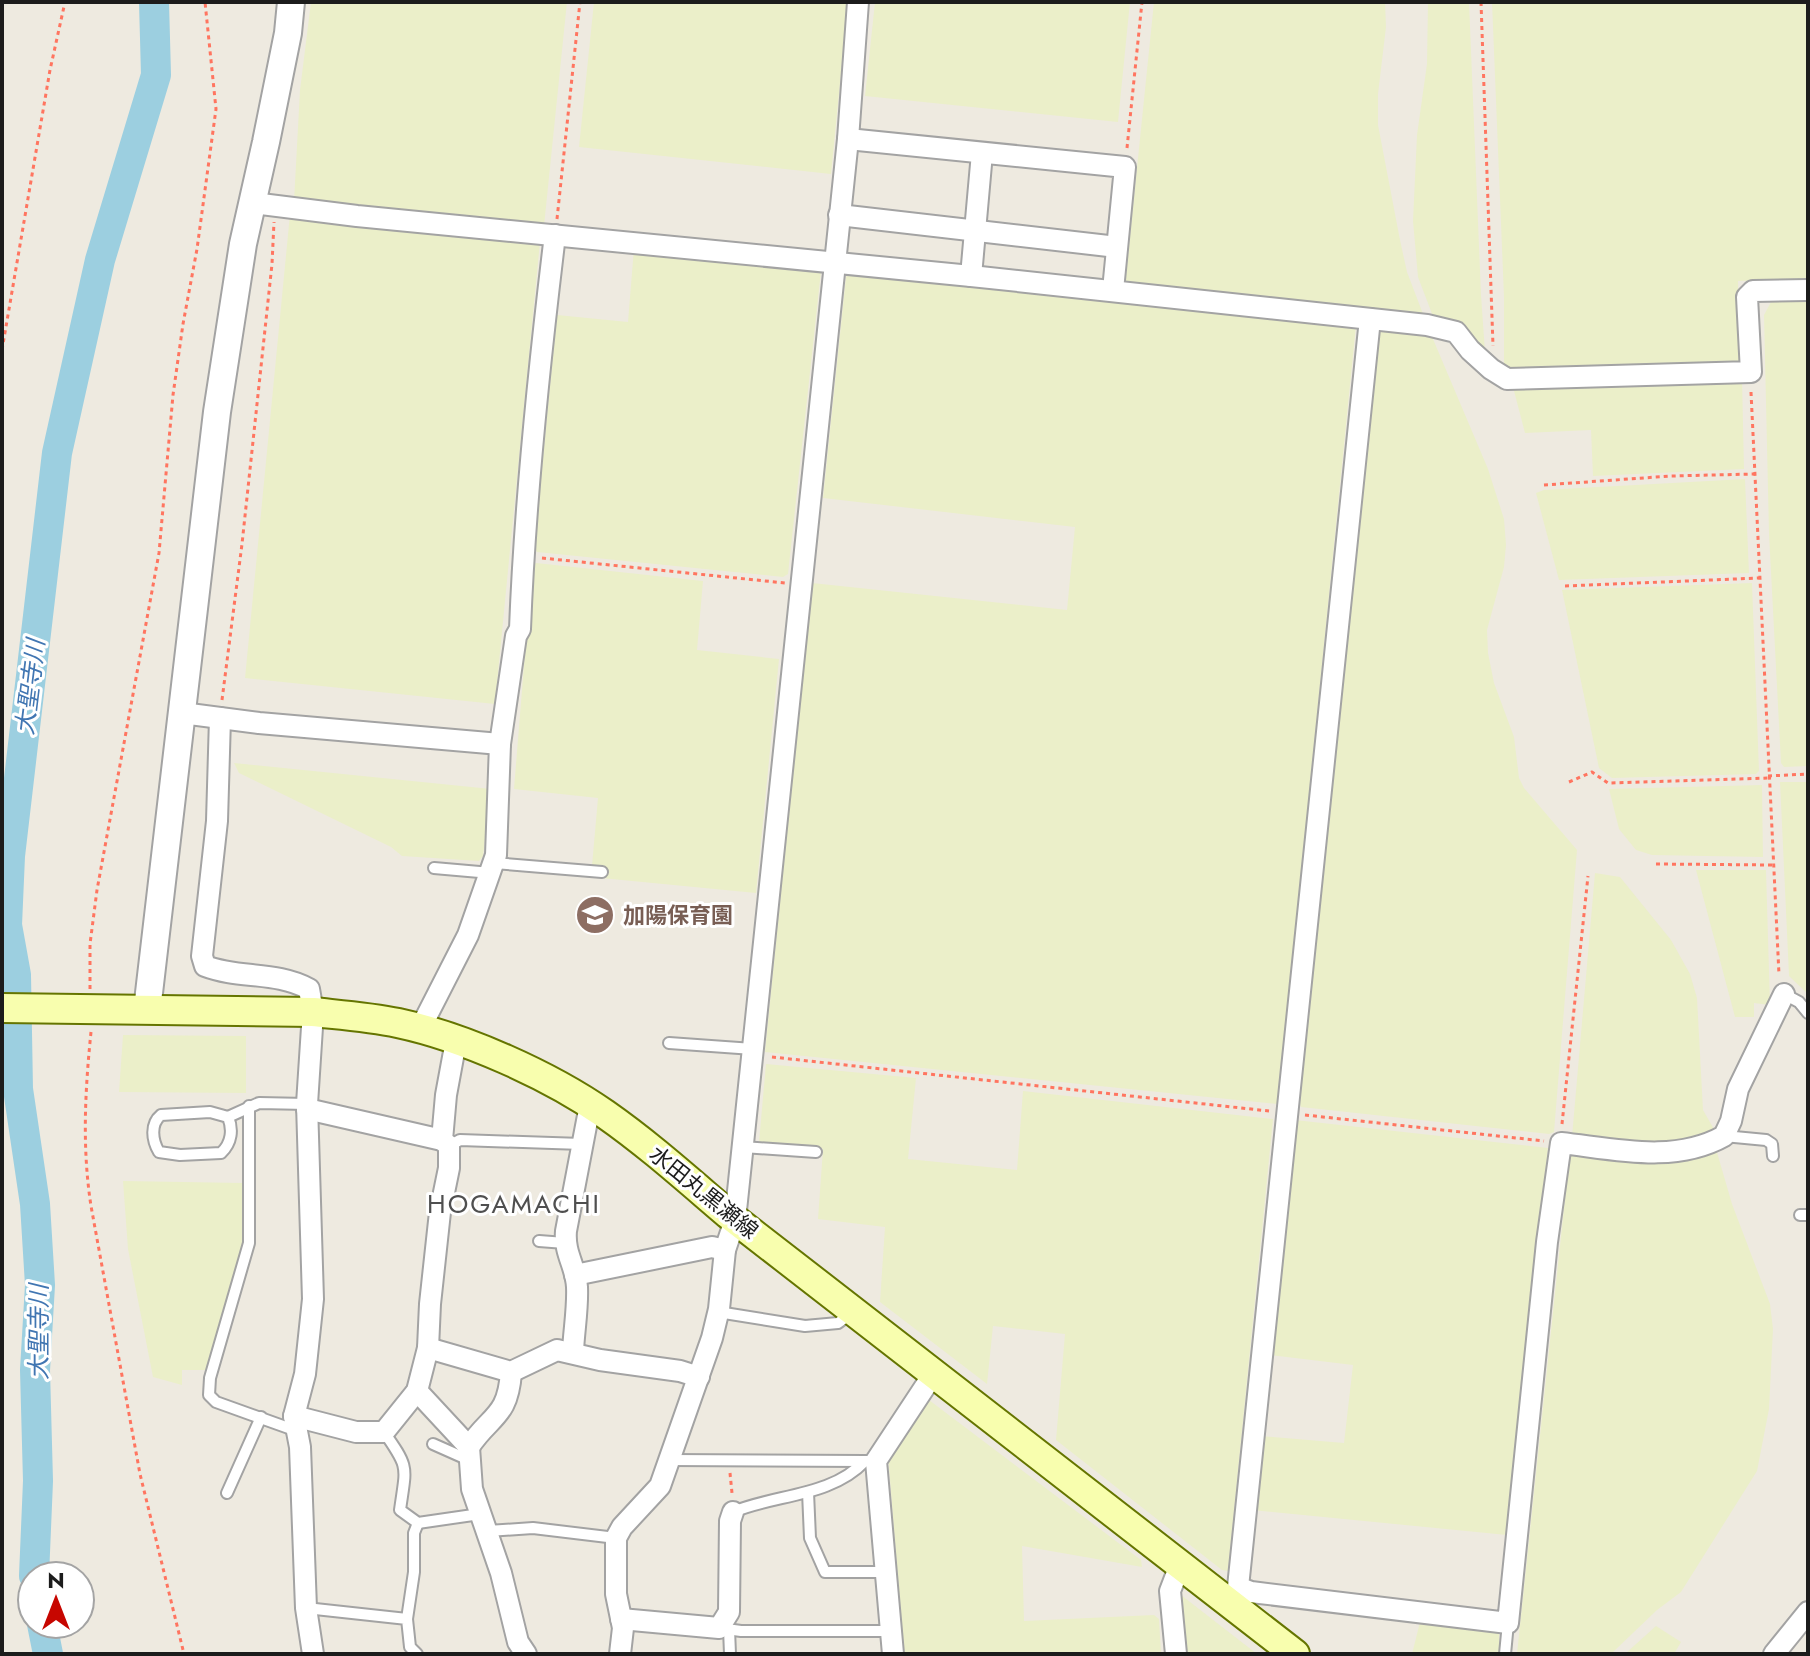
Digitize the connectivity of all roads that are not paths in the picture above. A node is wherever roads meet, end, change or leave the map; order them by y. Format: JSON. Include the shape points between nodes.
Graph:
{"nodes":[{"id":1,"x":291,"y":2,"type":"edge"},
{"id":2,"x":858,"y":2,"type":"edge"},
{"id":3,"x":848,"y":139,"type":"junction"},
{"id":4,"x":982,"y":153,"type":"junction"},
{"id":5,"x":263,"y":205,"type":"junction"},
{"id":6,"x":839,"y":215,"type":"junction"},
{"id":7,"x":974,"y":231,"type":"junction"},
{"id":8,"x":555,"y":235,"type":"junction"},
{"id":9,"x":1117,"y":247,"type":"junction"},
{"id":10,"x":835,"y":264,"type":"junction"},
{"id":11,"x":971,"y":276,"type":"junction"},
{"id":12,"x":1113,"y":290,"type":"junction"},
{"id":13,"x":1808,"y":290,"type":"edge"},
{"id":14,"x":1370,"y":319,"type":"junction"},
{"id":15,"x":182,"y":713,"type":"junction"},
{"id":16,"x":220,"y":718,"type":"junction"},
{"id":17,"x":500,"y":744,"type":"junction"},
{"id":18,"x":434,"y":868,"type":"dead end"},
{"id":19,"x":492,"y":868,"type":"junction"},
{"id":20,"x":602,"y":872,"type":"dead end"},
{"id":21,"x":1784,"y":994,"type":"joint"},
{"id":22,"x":2,"y":1008,"type":"edge"},
{"id":23,"x":147,"y":1010,"type":"junction"},
{"id":24,"x":313,"y":1012,"type":"junction"},
{"id":25,"x":1808,"y":1013,"type":"edge"},
{"id":26,"x":420,"y":1029,"type":"junction"},
{"id":27,"x":456,"y":1041,"type":"junction"},
{"id":28,"x":669,"y":1043,"type":"dead end"},
{"id":29,"x":752,"y":1052,"type":"junction"},
{"id":30,"x":590,"y":1105,"type":"junction"},
{"id":31,"x":249,"y":1106,"type":"junction"},
{"id":32,"x":307,"y":1106,"type":"junction"},
{"id":33,"x":228,"y":1117,"type":"junction"},
{"id":34,"x":1724,"y":1136,"type":"junction"},
{"id":35,"x":446,"y":1143,"type":"junction"},
{"id":36,"x":582,"y":1144,"type":"junction"},
{"id":37,"x":743,"y":1147,"type":"junction"},
{"id":38,"x":816,"y":1152,"type":"dead end"},
{"id":39,"x":1773,"y":1156,"type":"dead end"},
{"id":40,"x":735,"y":1220,"type":"junction"},
{"id":41,"x":539,"y":1241,"type":"dead end"},
{"id":42,"x":565,"y":1243,"type":"junction"},
{"id":43,"x":725,"y":1250,"type":"junction"},
{"id":44,"x":575,"y":1275,"type":"junction"},
{"id":45,"x":854,"y":1311,"type":"junction"},
{"id":46,"x":718,"y":1312,"type":"junction"},
{"id":47,"x":428,"y":1348,"type":"junction"},
{"id":48,"x":573,"y":1351,"type":"junction"},
{"id":49,"x":511,"y":1372,"type":"junction"},
{"id":50,"x":934,"y":1373,"type":"junction"},
{"id":51,"x":699,"y":1377,"type":"junction"},
{"id":52,"x":417,"y":1391,"type":"junction"},
{"id":53,"x":261,"y":1417,"type":"junction"},
{"id":54,"x":296,"y":1423,"type":"junction"},
{"id":55,"x":384,"y":1432,"type":"junction"},
{"id":56,"x":433,"y":1444,"type":"dead end"},
{"id":57,"x":469,"y":1454,"type":"junction"},
{"id":58,"x":669,"y":1460,"type":"junction"},
{"id":59,"x":870,"y":1461,"type":"junction"},
{"id":60,"x":808,"y":1492,"type":"junction"},
{"id":61,"x":227,"y":1493,"type":"dead end"},
{"id":62,"x":733,"y":1512,"type":"joint"},
{"id":63,"x":484,"y":1522,"type":"junction"},
{"id":64,"x":418,"y":1523,"type":"junction"},
{"id":65,"x":616,"y":1538,"type":"junction"},
{"id":66,"x":1180,"y":1565,"type":"junction"},
{"id":67,"x":887,"y":1572,"type":"junction"},
{"id":68,"x":1232,"y":1594,"type":"junction"},
{"id":69,"x":306,"y":1608,"type":"junction"},
{"id":70,"x":1808,"y":1612,"type":"edge"},
{"id":71,"x":407,"y":1619,"type":"junction"},
{"id":72,"x":621,"y":1619,"type":"junction"},
{"id":73,"x":1508,"y":1623,"type":"junction"},
{"id":74,"x":724,"y":1628,"type":"junction"},
{"id":75,"x":892,"y":1631,"type":"junction"},
{"id":76,"x":520,"y":1652,"type":"edge"},
{"id":77,"x":313,"y":1654,"type":"edge"},
{"id":78,"x":417,"y":1654,"type":"edge"},
{"id":79,"x":620,"y":1654,"type":"edge"},
{"id":80,"x":730,"y":1654,"type":"edge"},
{"id":81,"x":893,"y":1654,"type":"edge"},
{"id":82,"x":1176,"y":1654,"type":"edge"},
{"id":83,"x":1295,"y":1654,"type":"edge"},
{"id":84,"x":1505,"y":1654,"type":"edge"},
{"id":85,"x":1774,"y":1654,"type":"edge"}],
"edges":[{"from":1,"to":5,"type":"street"},
{"from":2,"to":3,"type":"street"},
{"from":3,"to":4,"type":"street"},
{"from":3,"to":6,"type":"street"},
{"from":4,"to":7,"type":"street"},
{"from":4,"to":9,"type":"street","via":[[1125,167]]},
{"from":5,"to":8,"type":"street"},
{"from":5,"to":15,"type":"street","via":[[243,244],[217,412]]},
{"from":6,"to":7,"type":"street"},
{"from":6,"to":10,"type":"street"},
{"from":7,"to":9,"type":"street"},
{"from":7,"to":11,"type":"street"},
{"from":8,"to":10,"type":"street"},
{"from":8,"to":17,"type":"street","via":[[520,629]]},
{"from":9,"to":12,"type":"street"},
{"from":10,"to":11,"type":"street"},
{"from":10,"to":29,"type":"street"},
{"from":11,"to":12,"type":"street"},
{"from":12,"to":14,"type":"street"},
{"from":13,"to":14,"type":"street","via":[[1753,291],[1747,297],[1751,372],[1507,379],[1456,332]]},
{"from":14,"to":68,"type":"street"},
{"from":15,"to":16,"type":"street"},
{"from":15,"to":23,"type":"street"},
{"from":16,"to":17,"type":"street"},
{"from":16,"to":24,"type":"street","via":[[205,966],[293,981],[309,989]]},
{"from":17,"to":19,"type":"street","via":[[499,829]]},
{"from":18,"to":19,"type":"lane"},
{"from":19,"to":20,"type":"lane"},
{"from":19,"to":26,"type":"street","via":[[468,935]]},
{"from":21,"to":25,"type":"lane"},
{"from":21,"to":34,"type":"street","via":[[1738,1089]]},
{"from":22,"to":23,"type":"main road","name":"水田丸黒瀬線"},
{"from":23,"to":24,"type":"main road","name":"水田丸黒瀬線"},
{"from":24,"to":26,"type":"main road","name":"水田丸黒瀬線"},
{"from":24,"to":32,"type":"street"},
{"from":26,"to":27,"type":"main road","name":"水田丸黒瀬線"},
{"from":27,"to":30,"type":"main road","name":"水田丸黒瀬線","via":[[552,1082]]},
{"from":27,"to":35,"type":"street","via":[[446,1095]]},
{"from":28,"to":29,"type":"lane"},
{"from":29,"to":37,"type":"street"},
{"from":30,"to":36,"type":"street"},
{"from":30,"to":40,"type":"main road","name":"水田丸黒瀬線"},
{"from":31,"to":32,"type":"lane"},
{"from":31,"to":33,"type":"lane"},
{"from":31,"to":53,"type":"lane","via":[[249,1243],[209,1395]]},
{"from":32,"to":35,"type":"street"},
{"from":32,"to":54,"type":"street","via":[[313,1299]]},
{"from":33,"to":33,"type":"lane","via":[[210,1112],[161,1115],[154,1127],[155,1145],[168,1154],[221,1153],[230,1137]]},
{"from":34,"to":39,"type":"lane","via":[[1766,1140]]},
{"from":34,"to":73,"type":"street","via":[[1671,1153],[1561,1143]]},
{"from":35,"to":36,"type":"lane"},
{"from":35,"to":47,"type":"street","via":[[449,1168]]},
{"from":36,"to":42,"type":"street"},
{"from":37,"to":38,"type":"lane"},
{"from":37,"to":40,"type":"street"},
{"from":40,"to":43,"type":"street"},
{"from":40,"to":45,"type":"main road","name":"水田丸黒瀬線"},
{"from":41,"to":42,"type":"lane"},
{"from":42,"to":44,"type":"street"},
{"from":43,"to":44,"type":"street","via":[[712,1247]]},
{"from":43,"to":46,"type":"street"},
{"from":44,"to":48,"type":"street"},
{"from":45,"to":46,"type":"lane","via":[[838,1323],[805,1326]]},
{"from":45,"to":50,"type":"main road","name":"水田丸黒瀬線"},
{"from":46,"to":51,"type":"street"},
{"from":47,"to":49,"type":"street"},
{"from":47,"to":52,"type":"street"},
{"from":48,"to":49,"type":"street","via":[[557,1350]]},
{"from":48,"to":51,"type":"street"},
{"from":49,"to":57,"type":"street","via":[[503,1407]]},
{"from":50,"to":59,"type":"street"},
{"from":50,"to":66,"type":"main road","name":"水田丸黒瀬線"},
{"from":51,"to":58,"type":"street"},
{"from":52,"to":55,"type":"street"},
{"from":52,"to":57,"type":"street"},
{"from":53,"to":54,"type":"lane"},
{"from":53,"to":61,"type":"lane"},
{"from":54,"to":55,"type":"street"},
{"from":54,"to":69,"type":"street"},
{"from":55,"to":64,"type":"lane","via":[[405,1461],[400,1510]]},
{"from":56,"to":57,"type":"lane"},
{"from":57,"to":63,"type":"street","via":[[472,1489]]},
{"from":58,"to":59,"type":"lane"},
{"from":58,"to":65,"type":"street","via":[[660,1486]]},
{"from":59,"to":60,"type":"lane","via":[[848,1477]]},
{"from":59,"to":67,"type":"street"},
{"from":60,"to":62,"type":"lane"},
{"from":60,"to":67,"type":"lane","via":[[810,1538],[825,1572]]},
{"from":62,"to":74,"type":"street"},
{"from":63,"to":64,"type":"lane"},
{"from":63,"to":65,"type":"lane"},
{"from":63,"to":76,"type":"street"},
{"from":64,"to":71,"type":"lane"},
{"from":65,"to":72,"type":"street"},
{"from":66,"to":68,"type":"main road","name":"水田丸黒瀬線"},
{"from":66,"to":82,"type":"street","via":[[1170,1591]]},
{"from":67,"to":75,"type":"street"},
{"from":68,"to":73,"type":"street"},
{"from":68,"to":83,"type":"main road","name":"水田丸黒瀬線"},
{"from":69,"to":71,"type":"lane"},
{"from":69,"to":77,"type":"street"},
{"from":70,"to":85,"type":"street"},
{"from":71,"to":78,"type":"lane","via":[[410,1647]]},
{"from":72,"to":74,"type":"street"},
{"from":72,"to":79,"type":"street"},
{"from":73,"to":84,"type":"lane"},
{"from":74,"to":75,"type":"lane"},
{"from":74,"to":80,"type":"lane"},
{"from":75,"to":81,"type":"street"}]}
